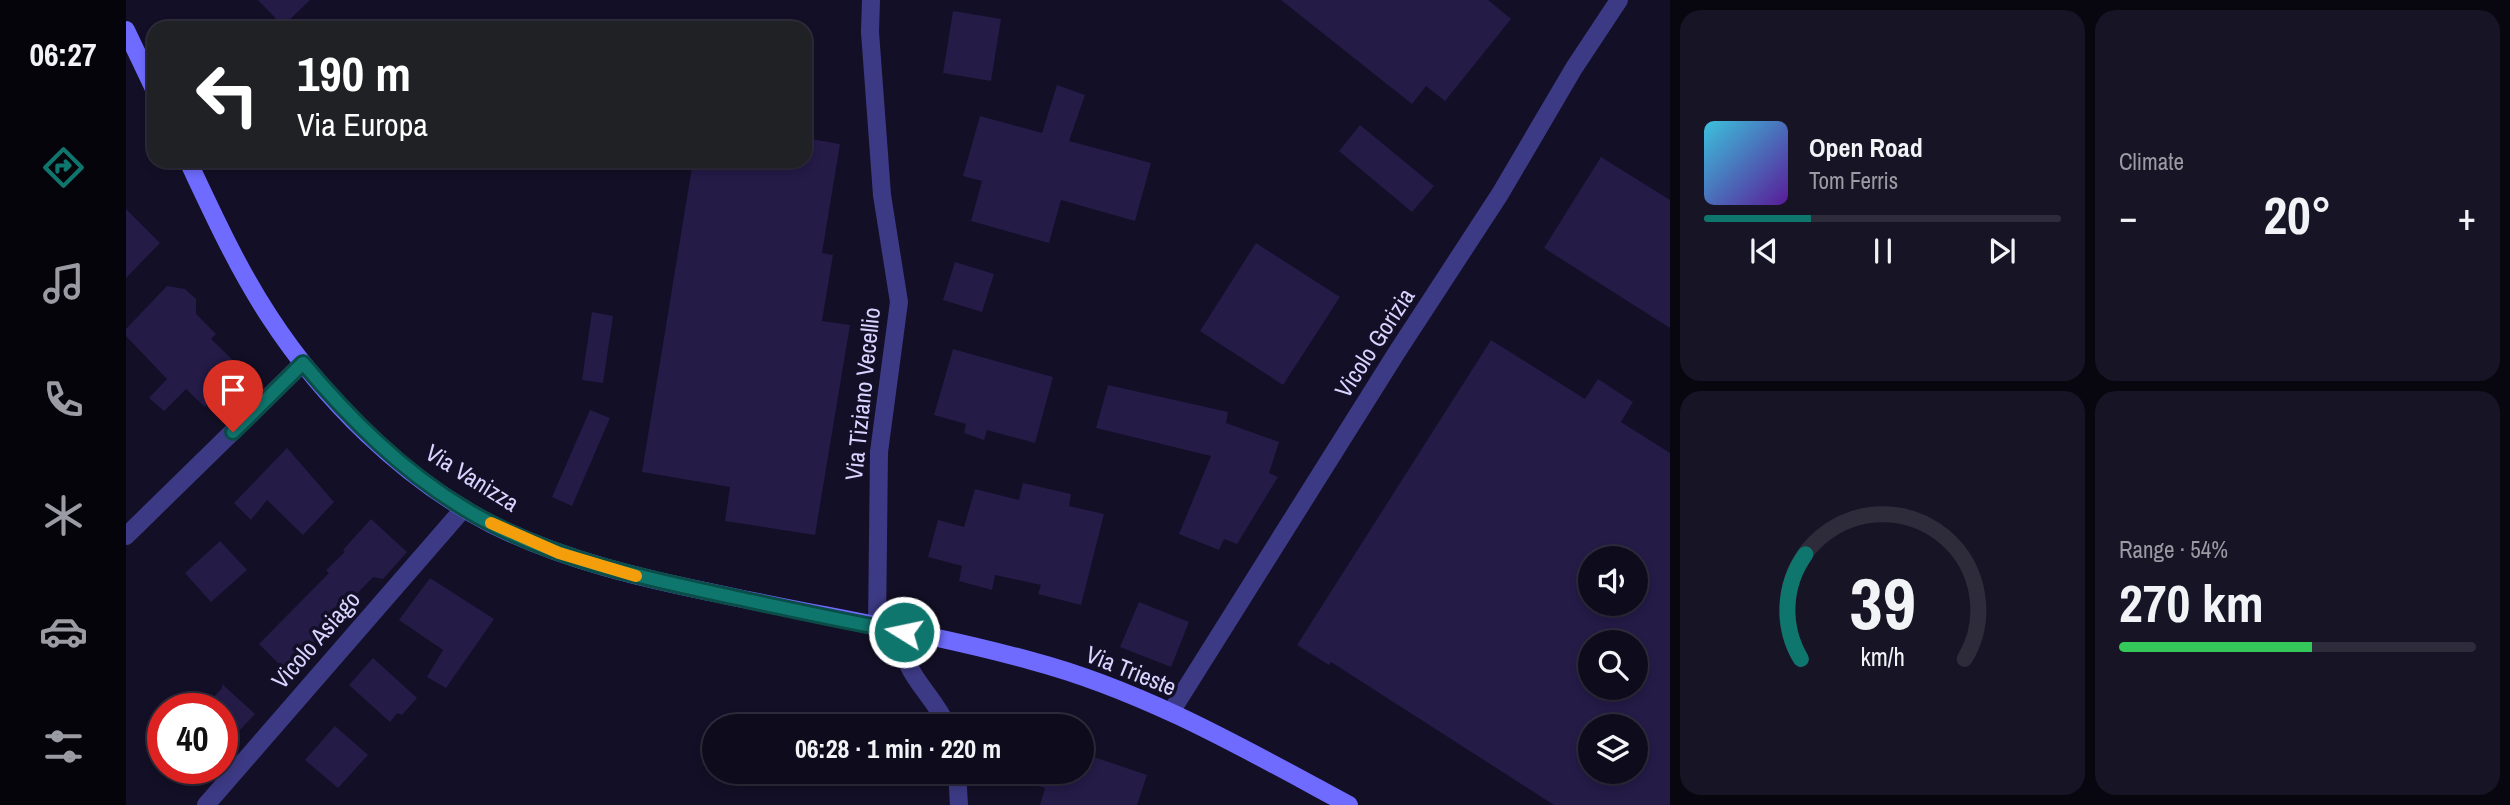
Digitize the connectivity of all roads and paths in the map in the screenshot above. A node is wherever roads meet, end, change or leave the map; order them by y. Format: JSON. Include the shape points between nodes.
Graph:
{"nodes":[{"id":1,"x":870,"y":0,"type":"edge"},
{"id":2,"x":1619,"y":0,"type":"edge"},
{"id":3,"x":126,"y":30,"type":"edge"},
{"id":4,"x":147,"y":74,"type":"edge"},
{"id":5,"x":191,"y":168,"type":"edge"},
{"id":6,"x":303,"y":363,"type":"junction"},
{"id":7,"x":464,"y":508,"type":"junction"},
{"id":8,"x":126,"y":536,"type":"edge"},
{"id":9,"x":877,"y":627,"type":"junction"},
{"id":10,"x":904,"y":632,"type":"junction"},
{"id":11,"x":1171,"y":712,"type":"junction"},
{"id":12,"x":940,"y":714,"type":"edge"},
{"id":13,"x":958,"y":784,"type":"edge"},
{"id":14,"x":206,"y":805,"type":"edge"},
{"id":15,"x":959,"y":805,"type":"edge"},
{"id":16,"x":1349,"y":805,"type":"edge"}],
"edges":[{"from":1,"to":9,"type":"street","name":"Via Tiziano Vecellio","via":[[882,195],[898,302],[879,452]]},
{"from":2,"to":11,"type":"street","name":"Vicolo Gorizia"},
{"from":3,"to":4,"type":"street"},
{"from":5,"to":6,"type":"street","name":"Via Vanizza","via":[[245,276]]},
{"from":6,"to":7,"type":"street","name":"Via Vanizza","via":[[372,438]]},
{"from":6,"to":8,"type":"street"},
{"from":7,"to":9,"type":"street","name":"Via Vanizza","via":[[522,537],[602,567]]},
{"from":7,"to":14,"type":"street","name":"Vicolo Asiago"},
{"from":9,"to":10,"type":"street","name":"Via Trieste"},
{"from":10,"to":11,"type":"street","name":"Via Trieste","via":[[1033,661]]},
{"from":10,"to":12,"type":"street","via":[[904,657]]},
{"from":11,"to":16,"type":"street","name":"Via Trieste"},
{"from":13,"to":15,"type":"street"}]}
